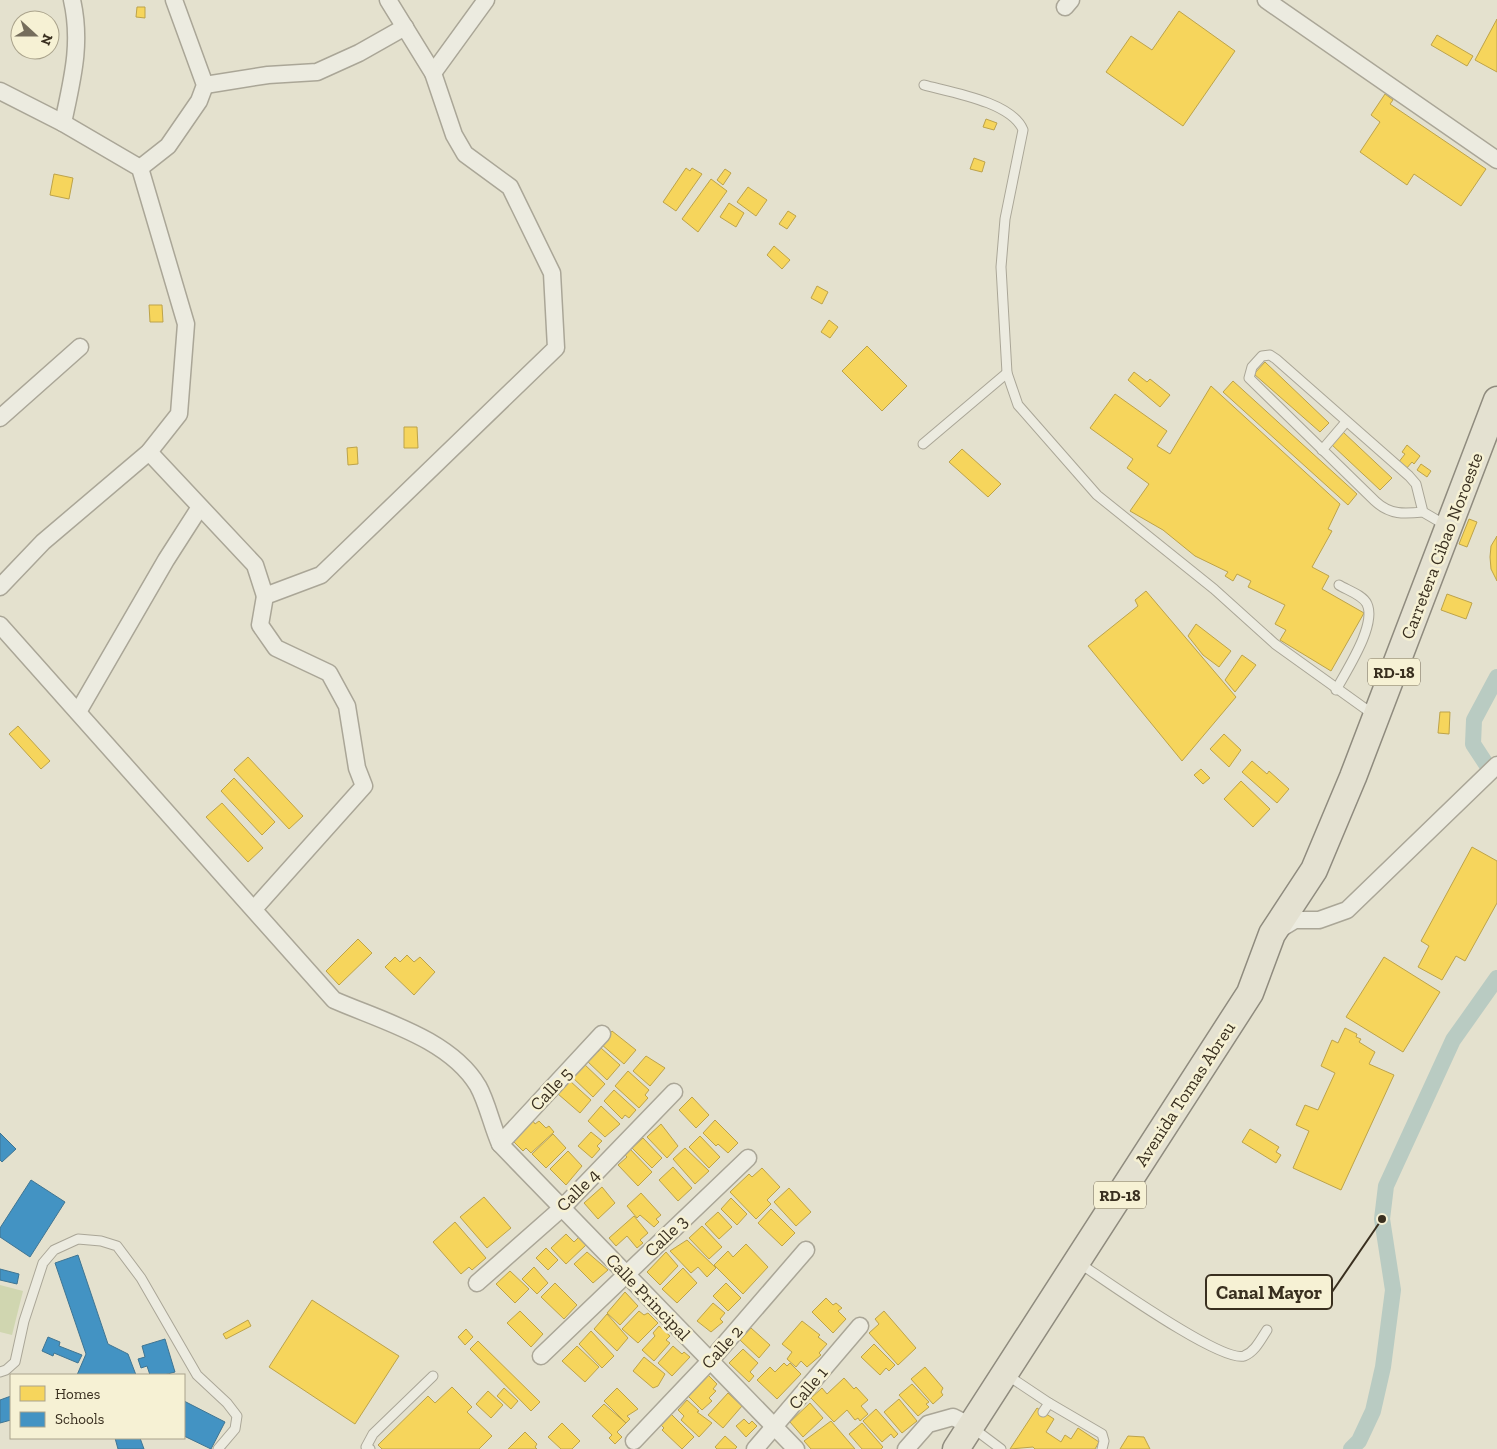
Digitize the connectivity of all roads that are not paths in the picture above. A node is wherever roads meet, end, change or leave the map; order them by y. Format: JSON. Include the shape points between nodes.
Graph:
{"nodes":[{"id":1,"x":72,"y":0,"type":"edge"},
{"id":2,"x":174,"y":0,"type":"edge"},
{"id":3,"x":388,"y":0,"type":"edge"},
{"id":4,"x":486,"y":0,"type":"edge"},
{"id":5,"x":1266,"y":0,"type":"edge"},
{"id":6,"x":405,"y":27,"type":"junction"},
{"id":7,"x":433,"y":73,"type":"junction"},
{"id":8,"x":924,"y":84,"type":"dead end"},
{"id":9,"x":205,"y":85,"type":"junction"},
{"id":10,"x":0,"y":91,"type":"edge"},
{"id":11,"x":63,"y":123,"type":"junction"},
{"id":12,"x":1497,"y":160,"type":"edge"},
{"id":13,"x":140,"y":168,"type":"junction"},
{"id":14,"x":80,"y":348,"type":"dead end"},
{"id":15,"x":1007,"y":373,"type":"junction"},
{"id":16,"x":1497,"y":400,"type":"edge"},
{"id":17,"x":0,"y":418,"type":"edge"},
{"id":18,"x":1346,"y":422,"type":"junction"},
{"id":19,"x":923,"y":444,"type":"dead end"},
{"id":20,"x":1322,"y":450,"type":"junction"},
{"id":21,"x":149,"y":452,"type":"junction"},
{"id":22,"x":200,"y":507,"type":"junction"},
{"id":23,"x":1423,"y":512,"type":"junction"},
{"id":24,"x":1449,"y":527,"type":"junction"},
{"id":25,"x":1339,"y":585,"type":"dead end"},
{"id":26,"x":0,"y":587,"type":"edge"},
{"id":27,"x":265,"y":596,"type":"junction"},
{"id":28,"x":0,"y":625,"type":"edge"},
{"id":29,"x":1336,"y":690,"type":"junction"},
{"id":30,"x":78,"y":712,"type":"junction"},
{"id":31,"x":1376,"y":716,"type":"junction"},
{"id":32,"x":1497,"y":766,"type":"edge"},
{"id":33,"x":254,"y":910,"type":"junction"},
{"id":34,"x":1272,"y":934,"type":"junction"},
{"id":35,"x":602,"y":1034,"type":"dead end"},
{"id":36,"x":674,"y":1092,"type":"dead end"},
{"id":37,"x":500,"y":1144,"type":"junction"},
{"id":38,"x":748,"y":1158,"type":"dead end"},
{"id":39,"x":562,"y":1208,"type":"junction"},
{"id":40,"x":806,"y":1250,"type":"dead end"},
{"id":41,"x":1077,"y":1262,"type":"junction"},
{"id":42,"x":626,"y":1274,"type":"junction"},
{"id":43,"x":477,"y":1283,"type":"dead end"},
{"id":44,"x":860,"y":1326,"type":"dead end"},
{"id":45,"x":1267,"y":1330,"type":"dead end"},
{"id":46,"x":541,"y":1356,"type":"dead end"},
{"id":47,"x":710,"y":1361,"type":"junction"},
{"id":48,"x":0,"y":1372,"type":"edge"},
{"id":49,"x":1005,"y":1373,"type":"junction"},
{"id":50,"x":433,"y":1376,"type":"dead end"},
{"id":51,"x":1049,"y":1403,"type":"junction"},
{"id":52,"x":1043,"y":1412,"type":"dead end"},
{"id":53,"x":971,"y":1426,"type":"junction"},
{"id":54,"x":774,"y":1428,"type":"junction"},
{"id":55,"x":634,"y":1441,"type":"dead end"},
{"id":56,"x":218,"y":1449,"type":"edge"},
{"id":57,"x":370,"y":1449,"type":"edge"},
{"id":58,"x":755,"y":1449,"type":"edge"},
{"id":59,"x":796,"y":1449,"type":"edge"},
{"id":60,"x":906,"y":1449,"type":"edge"},
{"id":61,"x":956,"y":1449,"type":"edge"},
{"id":62,"x":1001,"y":1449,"type":"edge"},
{"id":63,"x":1102,"y":1449,"type":"edge"}],
"edges":[{"from":1,"to":11,"type":"street","via":[[77,24],[75,67]]},
{"from":2,"to":9,"type":"street"},
{"from":3,"to":6,"type":"street"},
{"from":4,"to":7,"type":"street"},
{"from":5,"to":12,"type":"street"},
{"from":6,"to":7,"type":"street"},
{"from":6,"to":9,"type":"street","via":[[316,72],[268,75]]},
{"from":7,"to":27,"type":"street","via":[[454,135],[465,154],[510,187],[552,273],[556,348],[321,575]]},
{"from":8,"to":15,"type":"lane","via":[[986,102],[1017,120],[1023,130],[1006,219],[1001,267]]},
{"from":9,"to":13,"type":"street","via":[[199,101],[168,146]]},
{"from":10,"to":11,"type":"street"},
{"from":11,"to":13,"type":"street"},
{"from":13,"to":21,"type":"street","via":[[186,324],[179,414]]},
{"from":14,"to":17,"type":"street"},
{"from":15,"to":19,"type":"lane"},
{"from":15,"to":29,"type":"lane","via":[[1018,405],[1097,495],[1214,589],[1275,644]]},
{"from":16,"to":24,"type":"main road","name":"Carretera Cibao Noroeste","number":"RD-18"},
{"from":18,"to":20,"type":"lane"},
{"from":18,"to":20,"type":"lane","via":[[1270,355],[1257,361],[1249,378]]},
{"from":18,"to":23,"type":"lane","via":[[1413,480]]},
{"from":20,"to":23,"type":"lane","via":[[1380,506],[1399,514]]},
{"from":21,"to":22,"type":"street"},
{"from":21,"to":26,"type":"street","via":[[43,542]]},
{"from":22,"to":27,"type":"street","via":[[255,565]]},
{"from":22,"to":30,"type":"street"},
{"from":23,"to":24,"type":"lane"},
{"from":24,"to":31,"type":"main road","name":"Carretera Cibao Noroeste","number":"RD-18"},
{"from":25,"to":29,"type":"lane","via":[[1367,603],[1369,613],[1364,635]]},
{"from":27,"to":33,"type":"street","via":[[260,626],[276,648],[329,674],[347,706],[357,768],[364,786]]},
{"from":28,"to":30,"type":"street"},
{"from":29,"to":31,"type":"lane"},
{"from":30,"to":33,"type":"street"},
{"from":31,"to":34,"type":"main road","name":"Carretera Cibao Noroeste","number":"RD-18","via":[[1314,870]]},
{"from":32,"to":34,"type":"street","via":[[1347,910],[1319,920],[1295,920]]},
{"from":33,"to":37,"type":"street","via":[[334,1000],[438,1046],[458,1064],[478,1086]]},
{"from":34,"to":41,"type":"main road","name":"Avenida Tomas Abreu","number":"RD-18","via":[[1250,993]]},
{"from":35,"to":37,"type":"street","name":"Calle 5"},
{"from":36,"to":39,"type":"street","name":"Calle 4"},
{"from":37,"to":39,"type":"street","name":"Calle Principal"},
{"from":38,"to":42,"type":"street","name":"Calle 3"},
{"from":39,"to":42,"type":"street","name":"Calle Principal"},
{"from":39,"to":43,"type":"street","name":"Calle 4"},
{"from":40,"to":47,"type":"street","name":"Calle 2"},
{"from":41,"to":45,"type":"lane","via":[[1204,1344],[1231,1356],[1244,1356],[1256,1347]]},
{"from":41,"to":49,"type":"main road","name":"Avenida Tomas Abreu","number":"RD-18"},
{"from":42,"to":46,"type":"street","name":"Calle 3"},
{"from":42,"to":47,"type":"street","name":"Calle Principal"},
{"from":44,"to":54,"type":"street","name":"Calle 1"},
{"from":47,"to":54,"type":"street","name":"Calle Principal"},
{"from":47,"to":55,"type":"street","name":"Calle 2"},
{"from":48,"to":56,"type":"lane","via":[[15,1362],[24,1321],[43,1264],[54,1250],[78,1239],[117,1246],[141,1278],[197,1375],[237,1416],[234,1429]]},
{"from":49,"to":51,"type":"lane"},
{"from":49,"to":53,"type":"main road","name":"Avenida Tomas Abreu","number":"RD-18"},
{"from":50,"to":57,"type":"lane","via":[[373,1434],[366,1446]]},
{"from":51,"to":52,"type":"lane"},
{"from":51,"to":63,"type":"lane","via":[[1102,1434]]},
{"from":53,"to":60,"type":"street","via":[[953,1416],[928,1424]]},
{"from":53,"to":61,"type":"main road","name":"Avenida Tomas Abreu","number":"RD-18"},
{"from":53,"to":62,"type":"lane"},
{"from":54,"to":58,"type":"street","name":"Calle 1"},
{"from":54,"to":59,"type":"street","name":"Calle Principal"}]}
